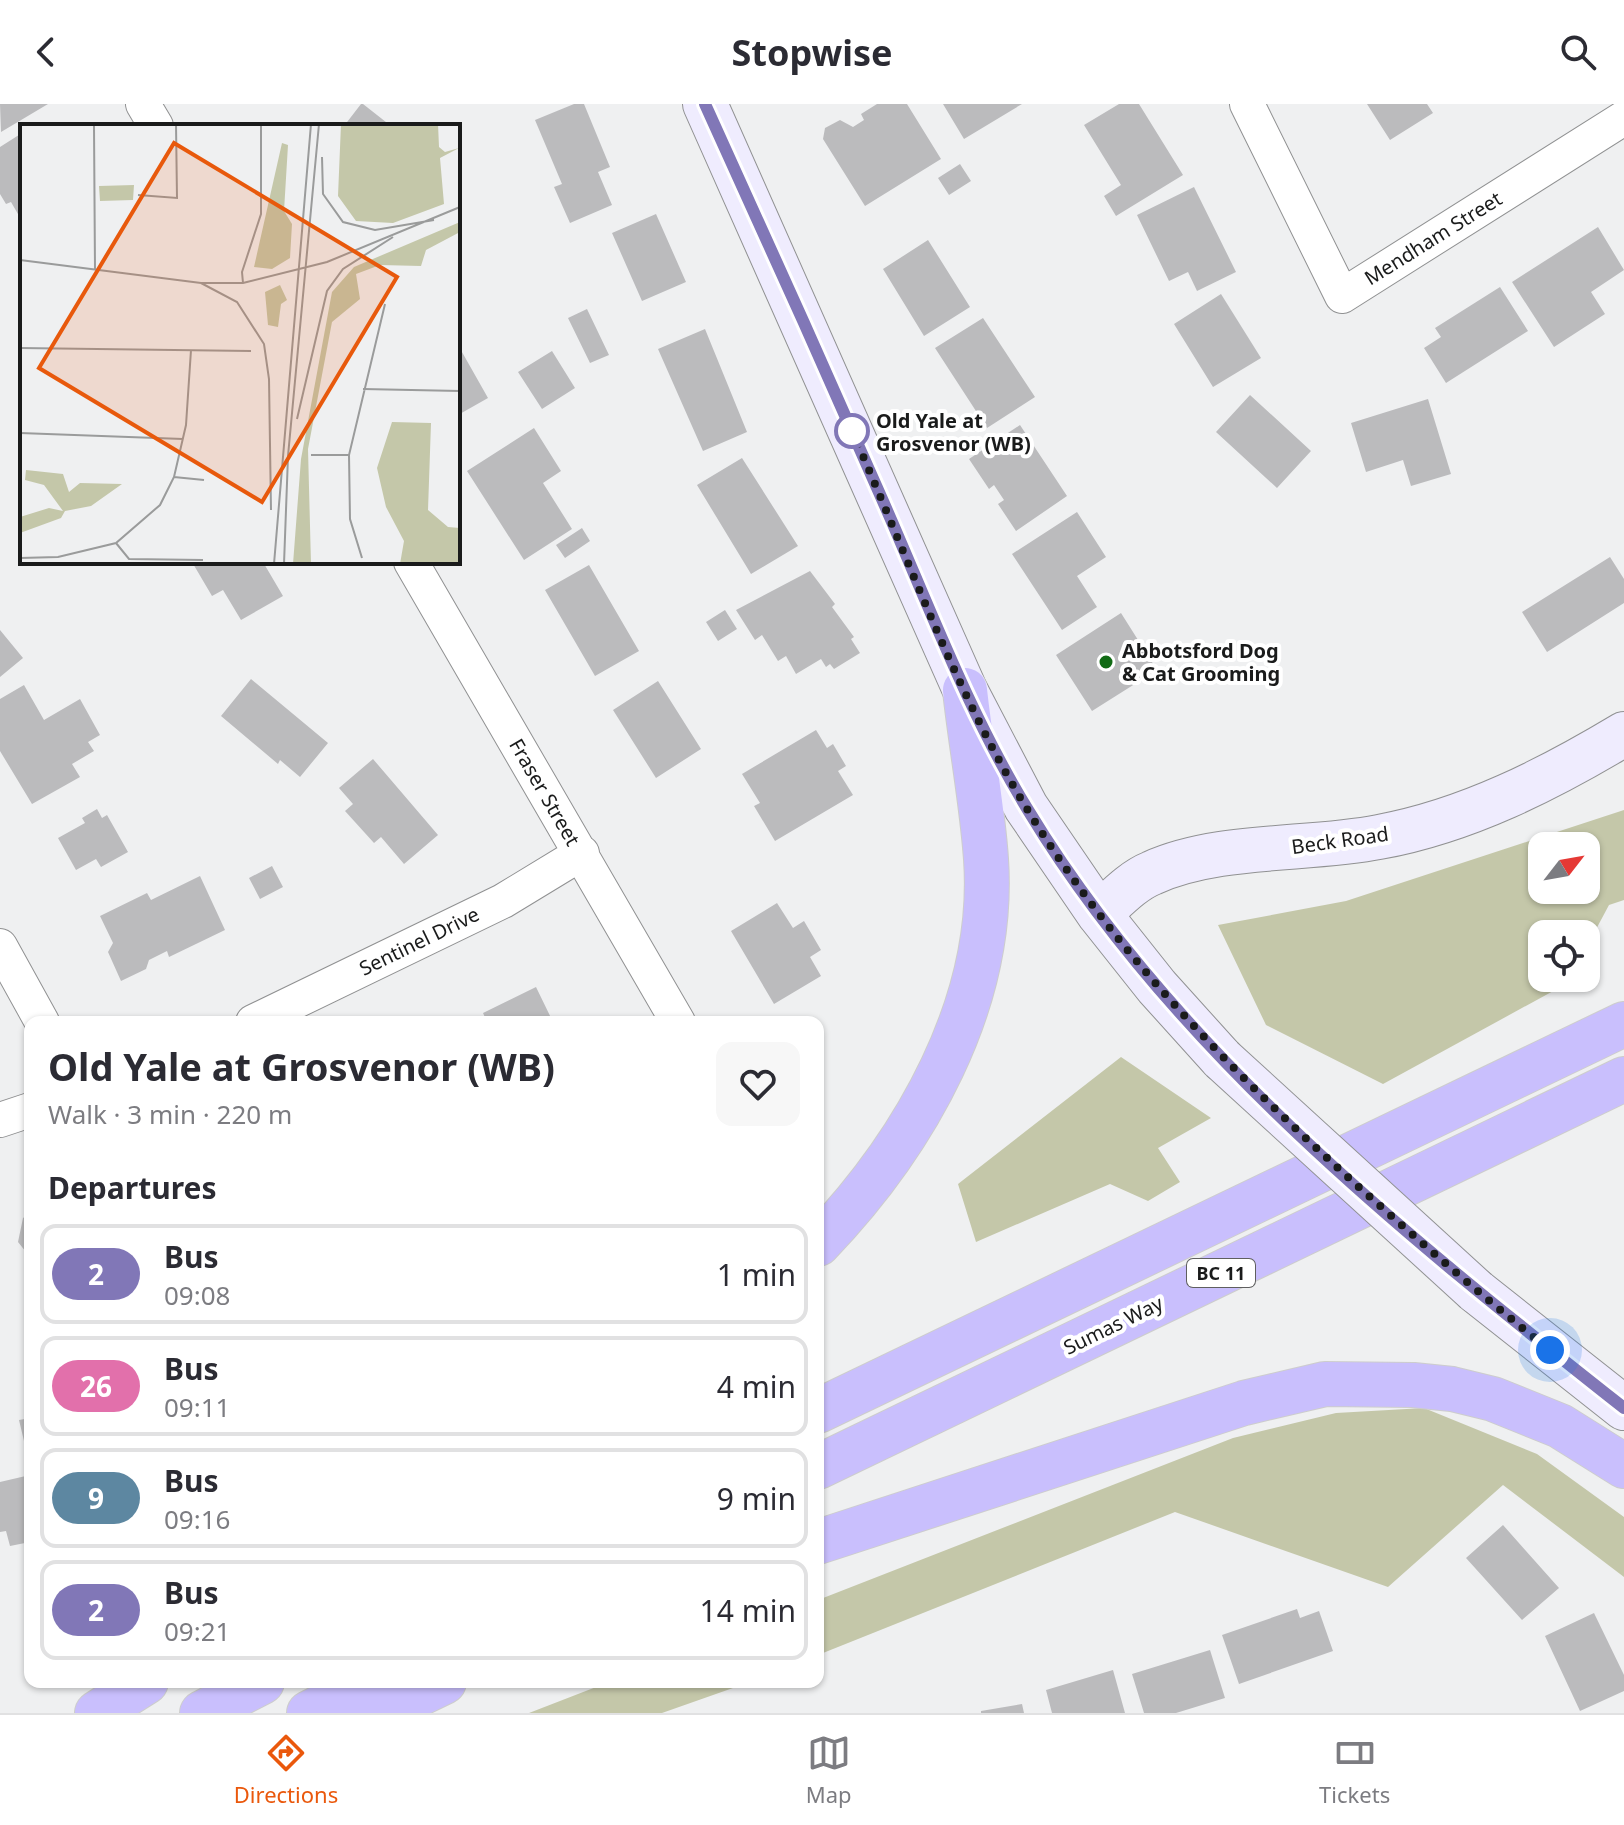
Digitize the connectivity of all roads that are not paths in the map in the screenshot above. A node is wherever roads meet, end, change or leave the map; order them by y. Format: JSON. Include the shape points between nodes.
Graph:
{"nodes":[{"id":1,"x":143,"y":104,"type":"edge"},
{"id":2,"x":705,"y":104,"type":"edge"},
{"id":3,"x":1247,"y":104,"type":"edge"},
{"id":4,"x":1624,"y":118,"type":"edge"},
{"id":5,"x":155,"y":124,"type":"edge"},
{"id":6,"x":412,"y":564,"type":"edge"},
{"id":7,"x":965,"y":690,"type":"junction"},
{"id":8,"x":1624,"y":734,"type":"edge"},
{"id":9,"x":582,"y":853,"type":"junction"},
{"id":10,"x":1099,"y":914,"type":"junction"},
{"id":11,"x":0,"y":946,"type":"edge"},
{"id":12,"x":39,"y":1016,"type":"edge"},
{"id":13,"x":265,"y":1016,"type":"edge"},
{"id":14,"x":675,"y":1016,"type":"edge"},
{"id":15,"x":1624,"y":1024,"type":"edge"},
{"id":16,"x":1624,"y":1079,"type":"edge"},
{"id":17,"x":24,"y":1112,"type":"edge"},
{"id":18,"x":0,"y":1120,"type":"edge"},
{"id":19,"x":824,"y":1237,"type":"edge"},
{"id":20,"x":824,"y":1408,"type":"edge"},
{"id":21,"x":1624,"y":1408,"type":"edge"},
{"id":22,"x":824,"y":1464,"type":"edge"},
{"id":23,"x":1624,"y":1466,"type":"edge"},
{"id":24,"x":824,"y":1540,"type":"edge"},
{"id":25,"x":137,"y":1688,"type":"edge"},
{"id":26,"x":250,"y":1688,"type":"edge"},
{"id":27,"x":358,"y":1688,"type":"edge"},
{"id":28,"x":432,"y":1688,"type":"edge"},
{"id":29,"x":97,"y":1713,"type":"edge"},
{"id":30,"x":202,"y":1713,"type":"edge"},
{"id":31,"x":309,"y":1713,"type":"edge"},
{"id":32,"x":380,"y":1713,"type":"edge"}],
"edges":[{"from":1,"to":5,"type":"street"},
{"from":2,"to":7,"type":"main road"},
{"from":3,"to":4,"type":"street","name":"Mendham Street","via":[[1342,296]]},
{"from":6,"to":9,"type":"street","name":"Fraser Street"},
{"from":7,"to":10,"type":"main road","via":[[1026,807]]},
{"from":7,"to":19,"type":"highway","via":[[986,860],[981,944],[968,1000],[946,1061],[916,1117],[881,1170]]},
{"from":8,"to":10,"type":"main road","name":"Beck Road","via":[[1522,791],[1451,816],[1381,837],[1208,857],[1137,882]]},
{"from":9,"to":13,"type":"street","name":"Sentinel Drive","via":[[503,901]]},
{"from":9,"to":14,"type":"street","name":"Fraser Street"},
{"from":10,"to":21,"type":"main road","bridge":true,"via":[[1222,1059],[1476,1291]]},
{"from":11,"to":12,"type":"street"},
{"from":15,"to":20,"type":"highway","number":"BC 11"},
{"from":16,"to":22,"type":"highway","name":"Sumas Way","number":"BC 11"},
{"from":17,"to":18,"type":"street"},
{"from":23,"to":24,"type":"highway","via":[[1560,1426],[1493,1399],[1413,1385],[1325,1384],[1244,1403]]},
{"from":25,"to":29,"type":"highway"},
{"from":26,"to":30,"type":"highway"},
{"from":27,"to":31,"type":"highway"},
{"from":28,"to":32,"type":"highway"}]}
